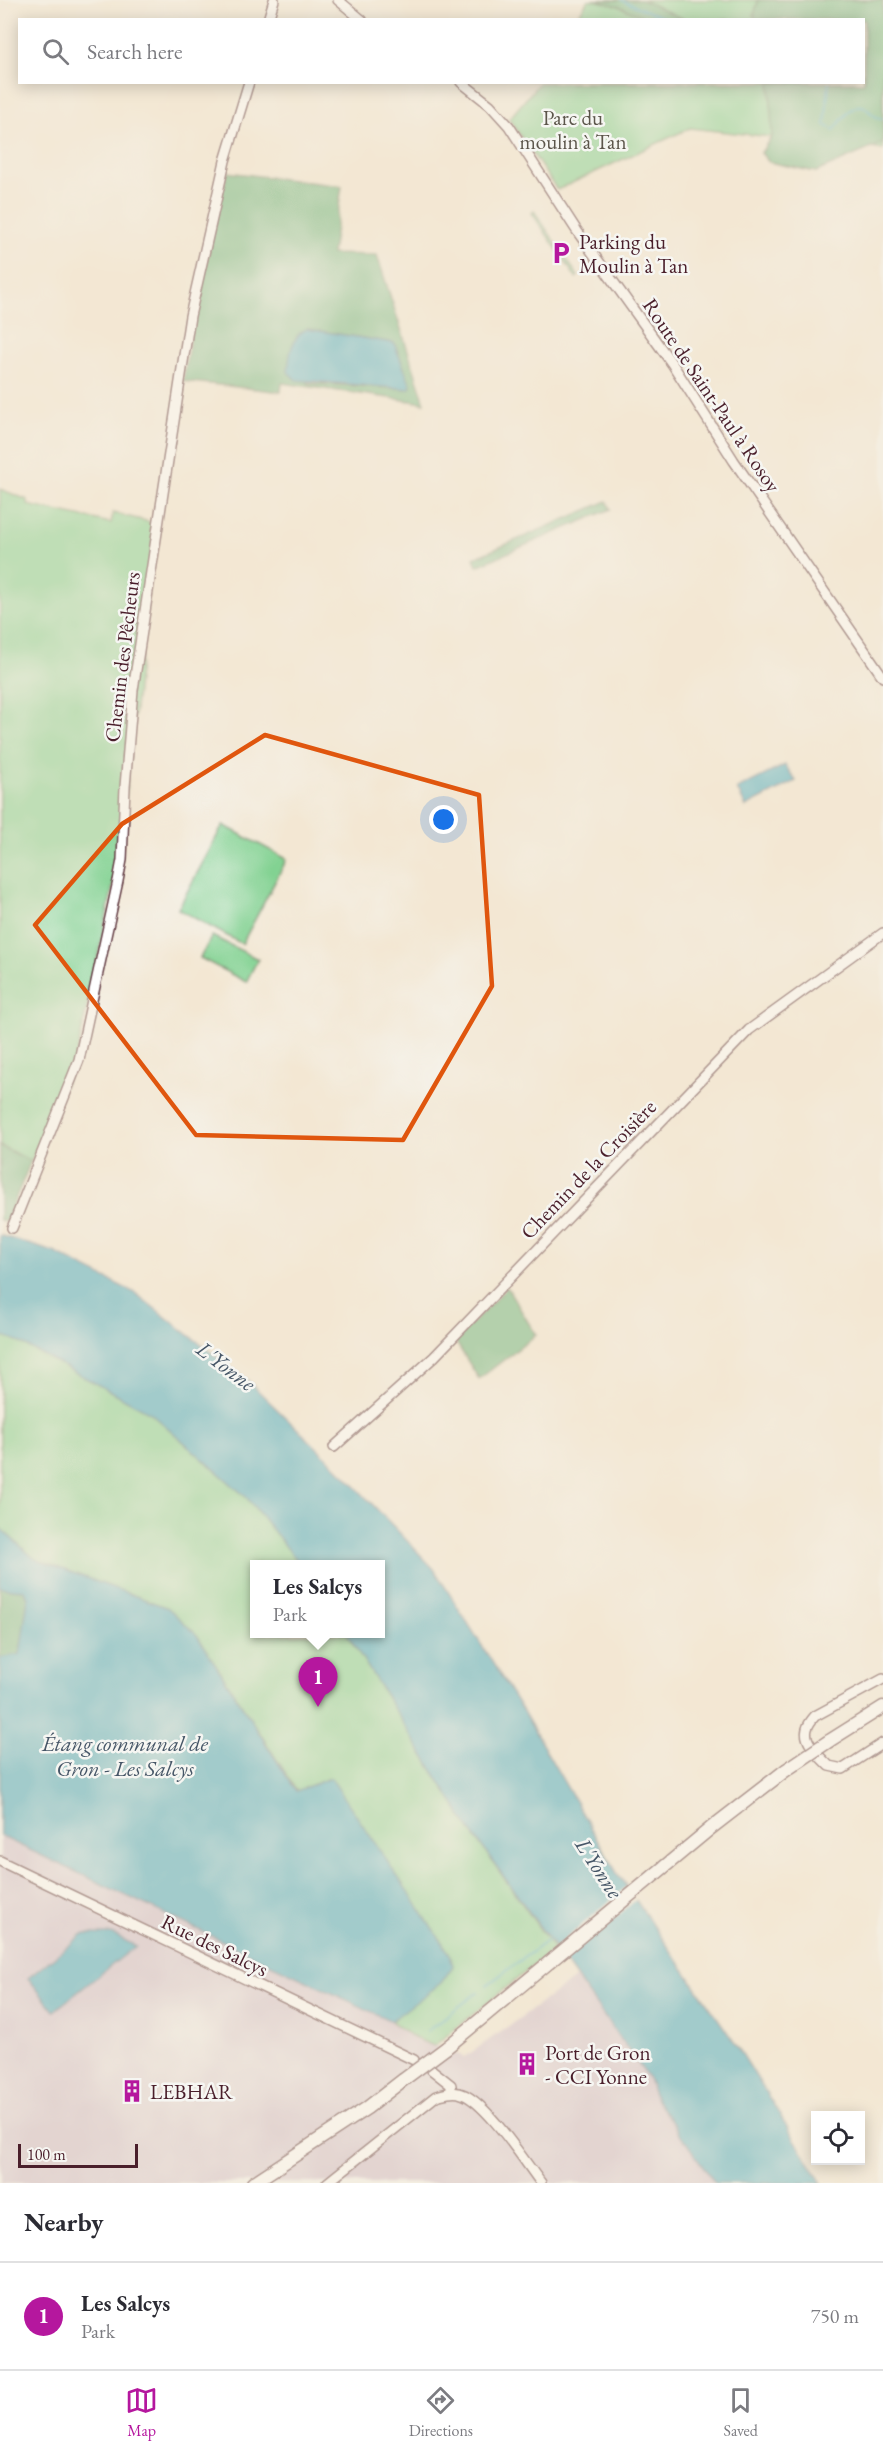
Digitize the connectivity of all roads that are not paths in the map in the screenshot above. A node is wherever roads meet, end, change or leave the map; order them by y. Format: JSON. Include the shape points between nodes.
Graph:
{"nodes":[{"id":1,"x":274,"y":0,"type":"edge"},
{"id":2,"x":338,"y":0,"type":"edge"},
{"id":3,"x":269,"y":18,"type":"edge"},
{"id":4,"x":360,"y":18,"type":"edge"},
{"id":5,"x":248,"y":84,"type":"edge"},
{"id":6,"x":464,"y":84,"type":"edge"},
{"id":7,"x":883,"y":677,"type":"edge"},
{"id":8,"x":883,"y":933,"type":"edge"},
{"id":9,"x":12,"y":1228,"type":"dead end"},
{"id":10,"x":334,"y":1447,"type":"dead end"},
{"id":11,"x":883,"y":1679,"type":"edge"},
{"id":12,"x":883,"y":1707,"type":"edge"},
{"id":13,"x":883,"y":1743,"type":"edge"},
{"id":14,"x":810,"y":1744,"type":"dead end"},
{"id":15,"x":820,"y":1757,"type":"dead end"},
{"id":16,"x":0,"y":1862,"type":"edge"},
{"id":17,"x":414,"y":2060,"type":"dead end"},
{"id":18,"x":432,"y":2070,"type":"dead end"},
{"id":19,"x":451,"y":2092,"type":"junction"},
{"id":20,"x":253,"y":2183,"type":"edge"},
{"id":21,"x":327,"y":2183,"type":"edge"},
{"id":22,"x":541,"y":2183,"type":"edge"}],
"edges":[{"from":1,"to":3,"type":"street"},
{"from":2,"to":4,"type":"street"},
{"from":5,"to":9,"type":"street","name":"Chemin des Pêcheurs","via":[[225,161],[190,316],[134,690],[118,881],[79,1060]]},
{"from":6,"to":7,"type":"street","name":"Route de Saint-Paul à Rosoy","via":[[509,126]]},
{"from":8,"to":10,"type":"street","name":"Chemin de la Croisière","via":[[749,1030],[434,1357]]},
{"from":11,"to":14,"type":"street","via":[[814,1716],[806,1731]]},
{"from":12,"to":20,"type":"main road","bridge":true,"via":[[746,1800],[446,2048],[367,2108]]},
{"from":13,"to":15,"type":"street","via":[[843,1769],[829,1766]]},
{"from":16,"to":17,"type":"street","name":"Rue des Salcys"},
{"from":18,"to":19,"type":"street","via":[[451,2085]]},
{"from":19,"to":21,"type":"street","via":[[436,2096]]},
{"from":19,"to":22,"type":"street","via":[[481,2106]]}]}
